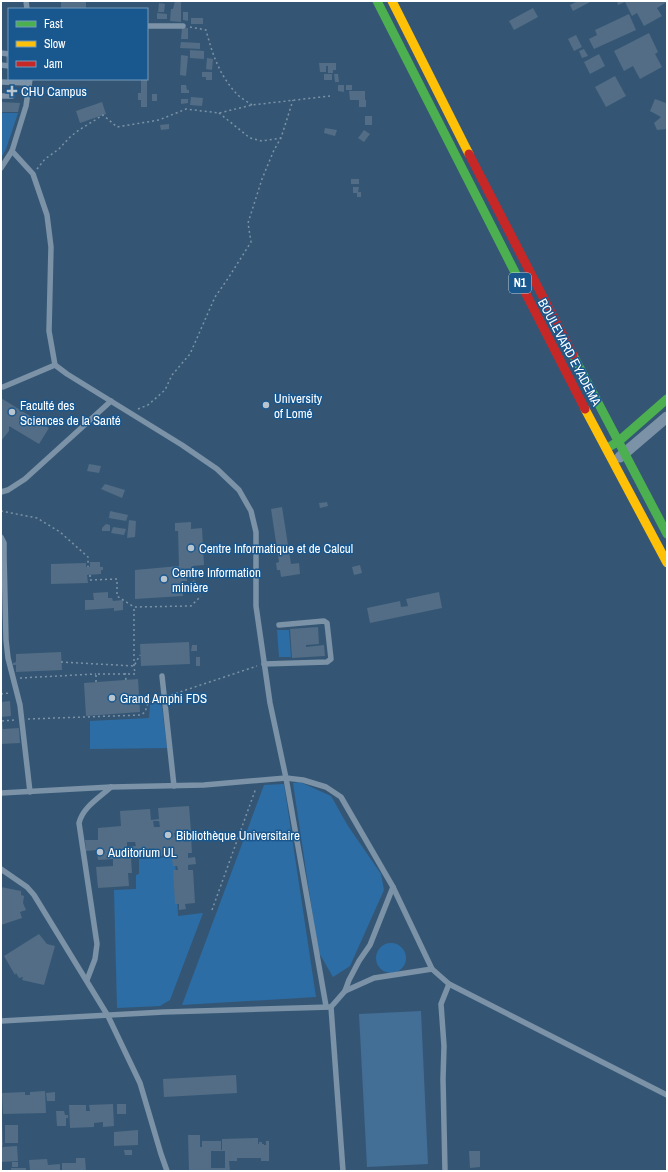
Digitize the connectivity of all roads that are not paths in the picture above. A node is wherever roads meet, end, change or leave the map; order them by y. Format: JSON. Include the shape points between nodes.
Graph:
{"nodes":[{"id":1,"x":377,"y":1,"type":"edge"},
{"id":2,"x":392,"y":1,"type":"edge"},
{"id":3,"x":148,"y":26,"type":"edge"},
{"id":4,"x":183,"y":26,"type":"road end"},
{"id":5,"x":29,"y":81,"type":"edge"},
{"id":6,"x":1,"y":82,"type":"edge"},
{"id":7,"x":1,"y":96,"type":"edge"},
{"id":8,"x":12,"y":96,"type":"dead end"},
{"id":9,"x":12,"y":151,"type":"junction"},
{"id":10,"x":1,"y":168,"type":"edge"},
{"id":11,"x":55,"y":365,"type":"junction"},
{"id":12,"x":3,"y":387,"type":"dead end"},
{"id":13,"x":667,"y":399,"type":"edge"},
{"id":14,"x":111,"y":401,"type":"junction"},
{"id":15,"x":667,"y":417,"type":"edge"},
{"id":16,"x":619,"y":441,"type":"junction"},
{"id":17,"x":607,"y":448,"type":"junction"},
{"id":18,"x":626,"y":453,"type":"junction"},
{"id":19,"x":614,"y":461,"type":"junction"},
{"id":20,"x":1,"y":492,"type":"edge"},
{"id":21,"x":667,"y":534,"type":"edge"},
{"id":22,"x":1,"y":538,"type":"edge"},
{"id":23,"x":667,"y":563,"type":"edge"},
{"id":24,"x":279,"y":625,"type":"dead end"},
{"id":25,"x":264,"y":664,"type":"junction"},
{"id":26,"x":162,"y":676,"type":"dead end"},
{"id":27,"x":286,"y":778,"type":"junction"},
{"id":28,"x":174,"y":786,"type":"junction"},
{"id":29,"x":111,"y":787,"type":"junction"},
{"id":30,"x":30,"y":792,"type":"junction"},
{"id":31,"x":1,"y":793,"type":"edge"},
{"id":32,"x":1,"y":869,"type":"edge"},
{"id":33,"x":393,"y":887,"type":"junction"},
{"id":34,"x":432,"y":969,"type":"junction"},
{"id":35,"x":87,"y":980,"type":"junction"},
{"id":36,"x":449,"y":984,"type":"junction"},
{"id":37,"x":345,"y":991,"type":"junction"},
{"id":38,"x":329,"y":1006,"type":"junction"},
{"id":39,"x":108,"y":1016,"type":"junction"},
{"id":40,"x":1,"y":1021,"type":"edge"},
{"id":41,"x":667,"y":1095,"type":"edge"},
{"id":42,"x":167,"y":1171,"type":"edge"},
{"id":43,"x":343,"y":1171,"type":"edge"},
{"id":44,"x":445,"y":1171,"type":"edge"}],
"edges":[{"from":1,"to":17,"type":"main road","name":"BOULEVARD EYADEMA","number":"N1","via":[[543,330]]},
{"from":2,"to":16,"type":"main road","name":"BOULEVARD EYADEMA","number":"N1","via":[[570,352]]},
{"from":3,"to":4,"type":"lane"},
{"from":5,"to":6,"type":"lane"},
{"from":5,"to":9,"type":"lane","via":[[26,106]]},
{"from":7,"to":8,"type":"lane"},
{"from":9,"to":10,"type":"lane"},
{"from":9,"to":11,"type":"lane","via":[[33,174],[47,215],[51,247],[49,331]]},
{"from":11,"to":12,"type":"lane"},
{"from":11,"to":14,"type":"lane"},
{"from":13,"to":16,"type":"main road"},
{"from":14,"to":20,"type":"lane","via":[[25,479]]},
{"from":14,"to":25,"type":"lane","via":[[217,469],[239,490],[251,511],[256,532],[256,606]]},
{"from":15,"to":18,"type":"street"},
{"from":16,"to":17,"type":"main road"},
{"from":16,"to":18,"type":"main road","name":"BOULEVARD EYADEMA","number":"N1"},
{"from":17,"to":19,"type":"main road","name":"BOULEVARD EYADEMA","number":"N1"},
{"from":18,"to":19,"type":"street"},
{"from":18,"to":21,"type":"main road","number":"N1"},
{"from":19,"to":23,"type":"main road","name":"BOULEVARD EYADEMA","number":"N1"},
{"from":22,"to":30,"type":"lane","via":[[4,543],[8,658],[20,705]]},
{"from":24,"to":25,"type":"lane","via":[[324,621],[327,623],[330,659],[327,662]]},
{"from":25,"to":27,"type":"lane"},
{"from":26,"to":28,"type":"lane"},
{"from":27,"to":28,"type":"lane"},
{"from":27,"to":33,"type":"lane","via":[[326,787],[341,797]]},
{"from":27,"to":38,"type":"lane"},
{"from":28,"to":29,"type":"lane"},
{"from":29,"to":30,"type":"lane"},
{"from":29,"to":35,"type":"lane","via":[[84,811],[79,823],[97,944],[95,959]]},
{"from":30,"to":31,"type":"lane"},
{"from":32,"to":35,"type":"lane","via":[[27,887]]},
{"from":33,"to":34,"type":"lane"},
{"from":33,"to":37,"type":"lane","via":[[370,945],[359,961]]},
{"from":34,"to":36,"type":"lane"},
{"from":34,"to":37,"type":"lane","via":[[374,978]]},
{"from":35,"to":39,"type":"lane"},
{"from":36,"to":41,"type":"lane"},
{"from":36,"to":44,"type":"lane","via":[[441,1004]]},
{"from":37,"to":38,"type":"lane"},
{"from":38,"to":39,"type":"lane"},
{"from":38,"to":43,"type":"lane"},
{"from":39,"to":40,"type":"lane"},
{"from":39,"to":42,"type":"lane","via":[[140,1083]]}]}
